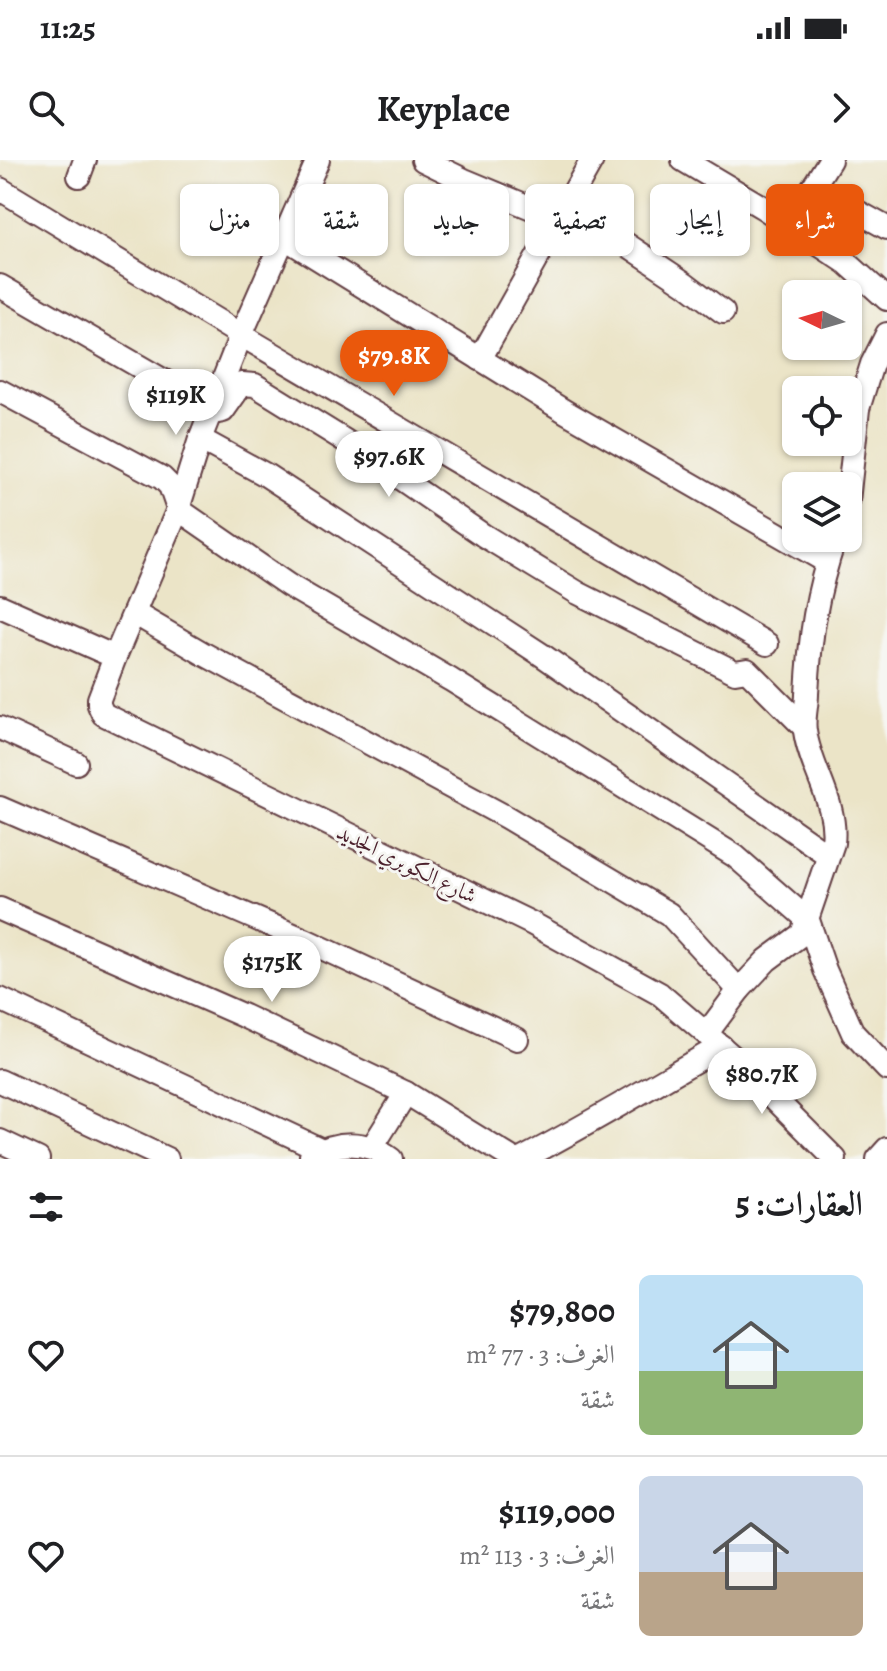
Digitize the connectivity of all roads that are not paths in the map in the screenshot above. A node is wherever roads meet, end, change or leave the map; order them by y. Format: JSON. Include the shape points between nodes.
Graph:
{"nodes":[{"id":1,"x":318,"y":160,"type":"edge"},
{"id":2,"x":423,"y":160,"type":"edge"},
{"id":3,"x":592,"y":160,"type":"edge"},
{"id":4,"x":683,"y":160,"type":"edge"},
{"id":5,"x":830,"y":160,"type":"edge"},
{"id":6,"x":716,"y":168,"type":"edge"},
{"id":7,"x":578,"y":184,"type":"edge"},
{"id":8,"x":815,"y":184,"type":"edge"},
{"id":9,"x":0,"y":189,"type":"edge"},
{"id":10,"x":525,"y":200,"type":"edge"},
{"id":11,"x":766,"y":207,"type":"edge"},
{"id":12,"x":864,"y":215,"type":"edge"},
{"id":13,"x":887,"y":228,"type":"edge"},
{"id":14,"x":283,"y":237,"type":"junction"},
{"id":15,"x":634,"y":254,"type":"edge"},
{"id":16,"x":537,"y":256,"type":"edge"},
{"id":17,"x":836,"y":256,"type":"edge"},
{"id":18,"x":0,"y":286,"type":"edge"},
{"id":19,"x":887,"y":299,"type":"edge"},
{"id":20,"x":723,"y":312,"type":"dead end"},
{"id":21,"x":887,"y":334,"type":"edge"},
{"id":22,"x":241,"y":335,"type":"junction"},
{"id":23,"x":480,"y":359,"type":"junction"},
{"id":24,"x":0,"y":391,"type":"edge"},
{"id":25,"x":211,"y":409,"type":"junction"},
{"id":26,"x":200,"y":439,"type":"junction"},
{"id":27,"x":851,"y":472,"type":"edge"},
{"id":28,"x":178,"y":509,"type":"junction"},
{"id":29,"x":830,"y":552,"type":"edge"},
{"id":30,"x":827,"y":562,"type":"junction"},
{"id":31,"x":0,"y":606,"type":"edge"},
{"id":32,"x":134,"y":613,"type":"junction"},
{"id":33,"x":767,"y":644,"type":"dead end"},
{"id":34,"x":115,"y":657,"type":"junction"},
{"id":35,"x":804,"y":727,"type":"junction"},
{"id":36,"x":0,"y":728,"type":"edge"},
{"id":37,"x":76,"y":763,"type":"dead end"},
{"id":38,"x":0,"y":808,"type":"edge"},
{"id":39,"x":828,"y":855,"type":"junction"},
{"id":40,"x":0,"y":909,"type":"edge"},
{"id":41,"x":808,"y":920,"type":"junction"},
{"id":42,"x":739,"y":990,"type":"junction"},
{"id":43,"x":0,"y":999,"type":"edge"},
{"id":44,"x":517,"y":1039,"type":"dead end"},
{"id":45,"x":714,"y":1039,"type":"junction"},
{"id":46,"x":887,"y":1069,"type":"edge"},
{"id":47,"x":0,"y":1081,"type":"edge"},
{"id":48,"x":406,"y":1093,"type":"junction"},
{"id":49,"x":0,"y":1141,"type":"edge"},
{"id":50,"x":887,"y":1149,"type":"edge"},
{"id":51,"x":382,"y":1153,"type":"edge"},
{"id":52,"x":314,"y":1154,"type":"edge"},
{"id":53,"x":538,"y":1156,"type":"edge"},
{"id":54,"x":832,"y":1158,"type":"edge"},
{"id":55,"x":38,"y":1159,"type":"edge"},
{"id":56,"x":167,"y":1159,"type":"edge"},
{"id":57,"x":513,"y":1159,"type":"edge"},
{"id":58,"x":878,"y":1159,"type":"edge"}],
"edges":[{"from":1,"to":14,"type":"street","name":"شارع الكوبري الجديد"},
{"from":2,"to":10,"type":"street"},
{"from":3,"to":7,"type":"street"},
{"from":4,"to":6,"type":"street"},
{"from":5,"to":8,"type":"street"},
{"from":6,"to":11,"type":"street"},
{"from":9,"to":22,"type":"street"},
{"from":12,"to":13,"type":"street"},
{"from":14,"to":22,"type":"street","name":"شارع الكوبري الجديد"},
{"from":14,"to":23,"type":"street"},
{"from":15,"to":20,"type":"street"},
{"from":16,"to":23,"type":"street"},
{"from":17,"to":19,"type":"street"},
{"from":18,"to":25,"type":"street"},
{"from":21,"to":27,"type":"street","via":[[858,409]]},
{"from":22,"to":25,"type":"street","name":"شارع الكوبري الجديد"},
{"from":22,"to":33,"type":"street"},
{"from":23,"to":30,"type":"street"},
{"from":24,"to":28,"type":"street","via":[[162,478]]},
{"from":25,"to":26,"type":"street","name":"شارع الكوبري الجديد"},
{"from":25,"to":35,"type":"street","via":[[223,411],[242,384],[255,385],[578,593],[735,672],[747,670]]},
{"from":26,"to":28,"type":"street","name":"شارع الكوبري الجديد"},
{"from":26,"to":39,"type":"street","via":[[266,475],[542,655]]},
{"from":28,"to":32,"type":"street","name":"شارع الكوبري الجديد"},
{"from":28,"to":41,"type":"street","via":[[288,585],[735,856]]},
{"from":29,"to":30,"type":"street"},
{"from":30,"to":35,"type":"street","via":[[810,634]]},
{"from":31,"to":34,"type":"street"},
{"from":32,"to":34,"type":"street","name":"شارع الكوبري الجديد"},
{"from":32,"to":42,"type":"street","via":[[506,817],[669,914]]},
{"from":34,"to":45,"type":"street","name":"شارع الكوبري الجديد","via":[[99,699],[103,714],[533,924],[660,994]]},
{"from":35,"to":39,"type":"street","via":[[834,830]]},
{"from":36,"to":37,"type":"street"},
{"from":38,"to":44,"type":"street"},
{"from":39,"to":41,"type":"street"},
{"from":40,"to":48,"type":"street"},
{"from":41,"to":42,"type":"street","via":[[802,934]]},
{"from":41,"to":46,"type":"street","via":[[853,1033]]},
{"from":42,"to":45,"type":"street"},
{"from":43,"to":52,"type":"street"},
{"from":45,"to":53,"type":"street"},
{"from":45,"to":54,"type":"street","name":"شارع الكوبري الجديد"},
{"from":47,"to":56,"type":"street"},
{"from":48,"to":51,"type":"street"},
{"from":48,"to":57,"type":"street"},
{"from":49,"to":55,"type":"street"},
{"from":50,"to":58,"type":"street"},
{"from":51,"to":52,"type":"street","via":[[362,1143]]}]}
